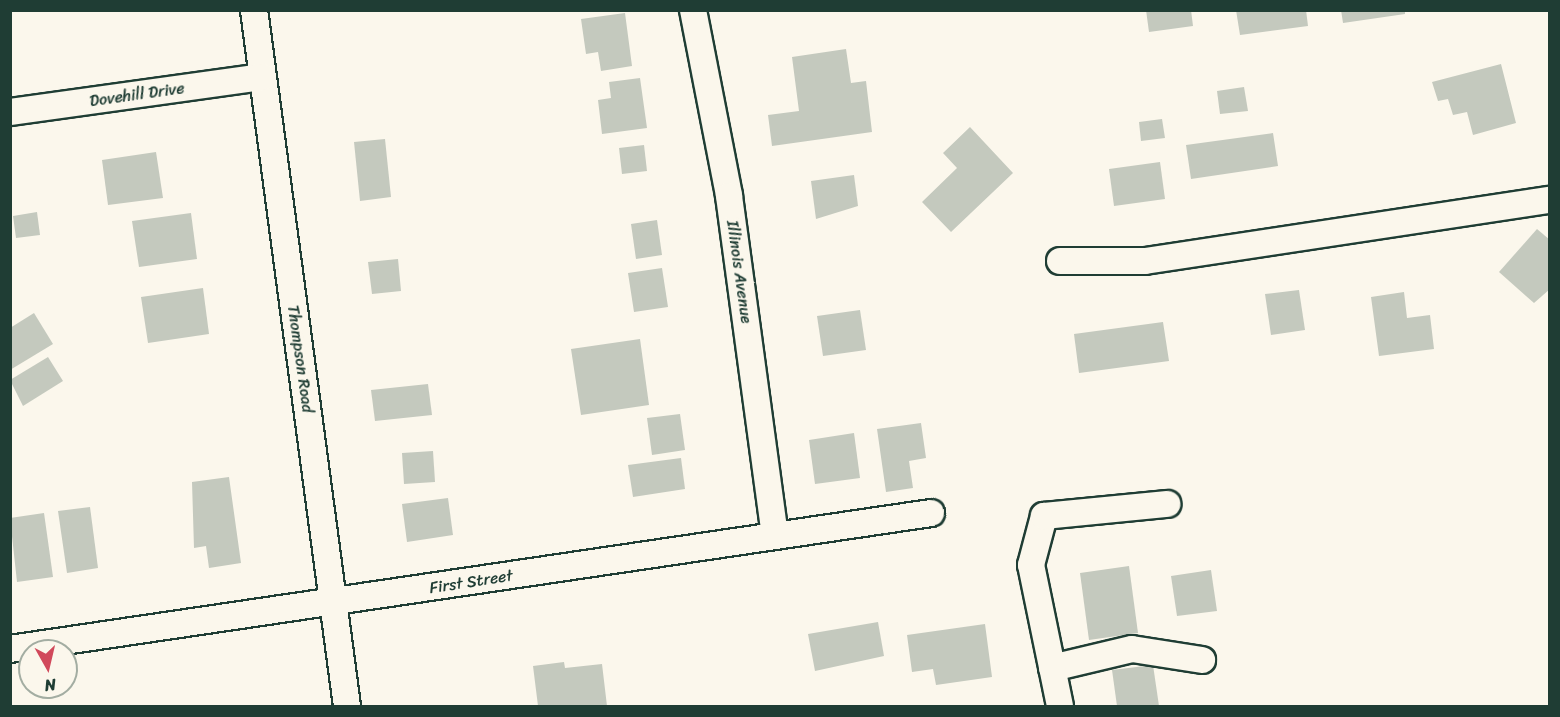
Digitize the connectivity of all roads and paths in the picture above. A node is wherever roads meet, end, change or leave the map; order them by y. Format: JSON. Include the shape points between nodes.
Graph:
{"nodes":[{"id":1,"x":254,"y":10,"type":"edge"},
{"id":2,"x":693,"y":10,"type":"edge"},
{"id":3,"x":262,"y":77,"type":"junction"},
{"id":4,"x":10,"y":112,"type":"edge"},
{"id":5,"x":1550,"y":200,"type":"edge"},
{"id":6,"x":1060,"y":261,"type":"dead end"},
{"id":7,"x":1167,"y":504,"type":"dead end"},
{"id":8,"x":931,"y":513,"type":"dead end"},
{"id":9,"x":775,"y":535,"type":"junction"},
{"id":10,"x":333,"y":604,"type":"junction"},
{"id":11,"x":10,"y":649,"type":"edge"},
{"id":12,"x":1202,"y":660,"type":"dead end"},
{"id":13,"x":1052,"y":668,"type":"junction"},
{"id":14,"x":347,"y":706,"type":"edge"},
{"id":15,"x":1060,"y":706,"type":"edge"}],
"edges":[{"from":1,"to":3,"type":"street","name":"Thompson Road"},
{"from":2,"to":9,"type":"street","name":"Illinois Avenue","via":[[729,196]]},
{"from":3,"to":4,"type":"street","name":"Dovehill Drive"},
{"from":3,"to":10,"type":"street","name":"Thompson Road"},
{"from":5,"to":6,"type":"street","via":[[1145,261]]},
{"from":7,"to":13,"type":"street","via":[[1044,516],[1031,565]]},
{"from":8,"to":9,"type":"street","name":"First Street"},
{"from":9,"to":10,"type":"street","name":"First Street"},
{"from":10,"to":11,"type":"street","name":"First Street"},
{"from":10,"to":14,"type":"street","name":"Thompson Road"},
{"from":12,"to":13,"type":"street","via":[[1132,649]]},
{"from":13,"to":15,"type":"street"}]}
